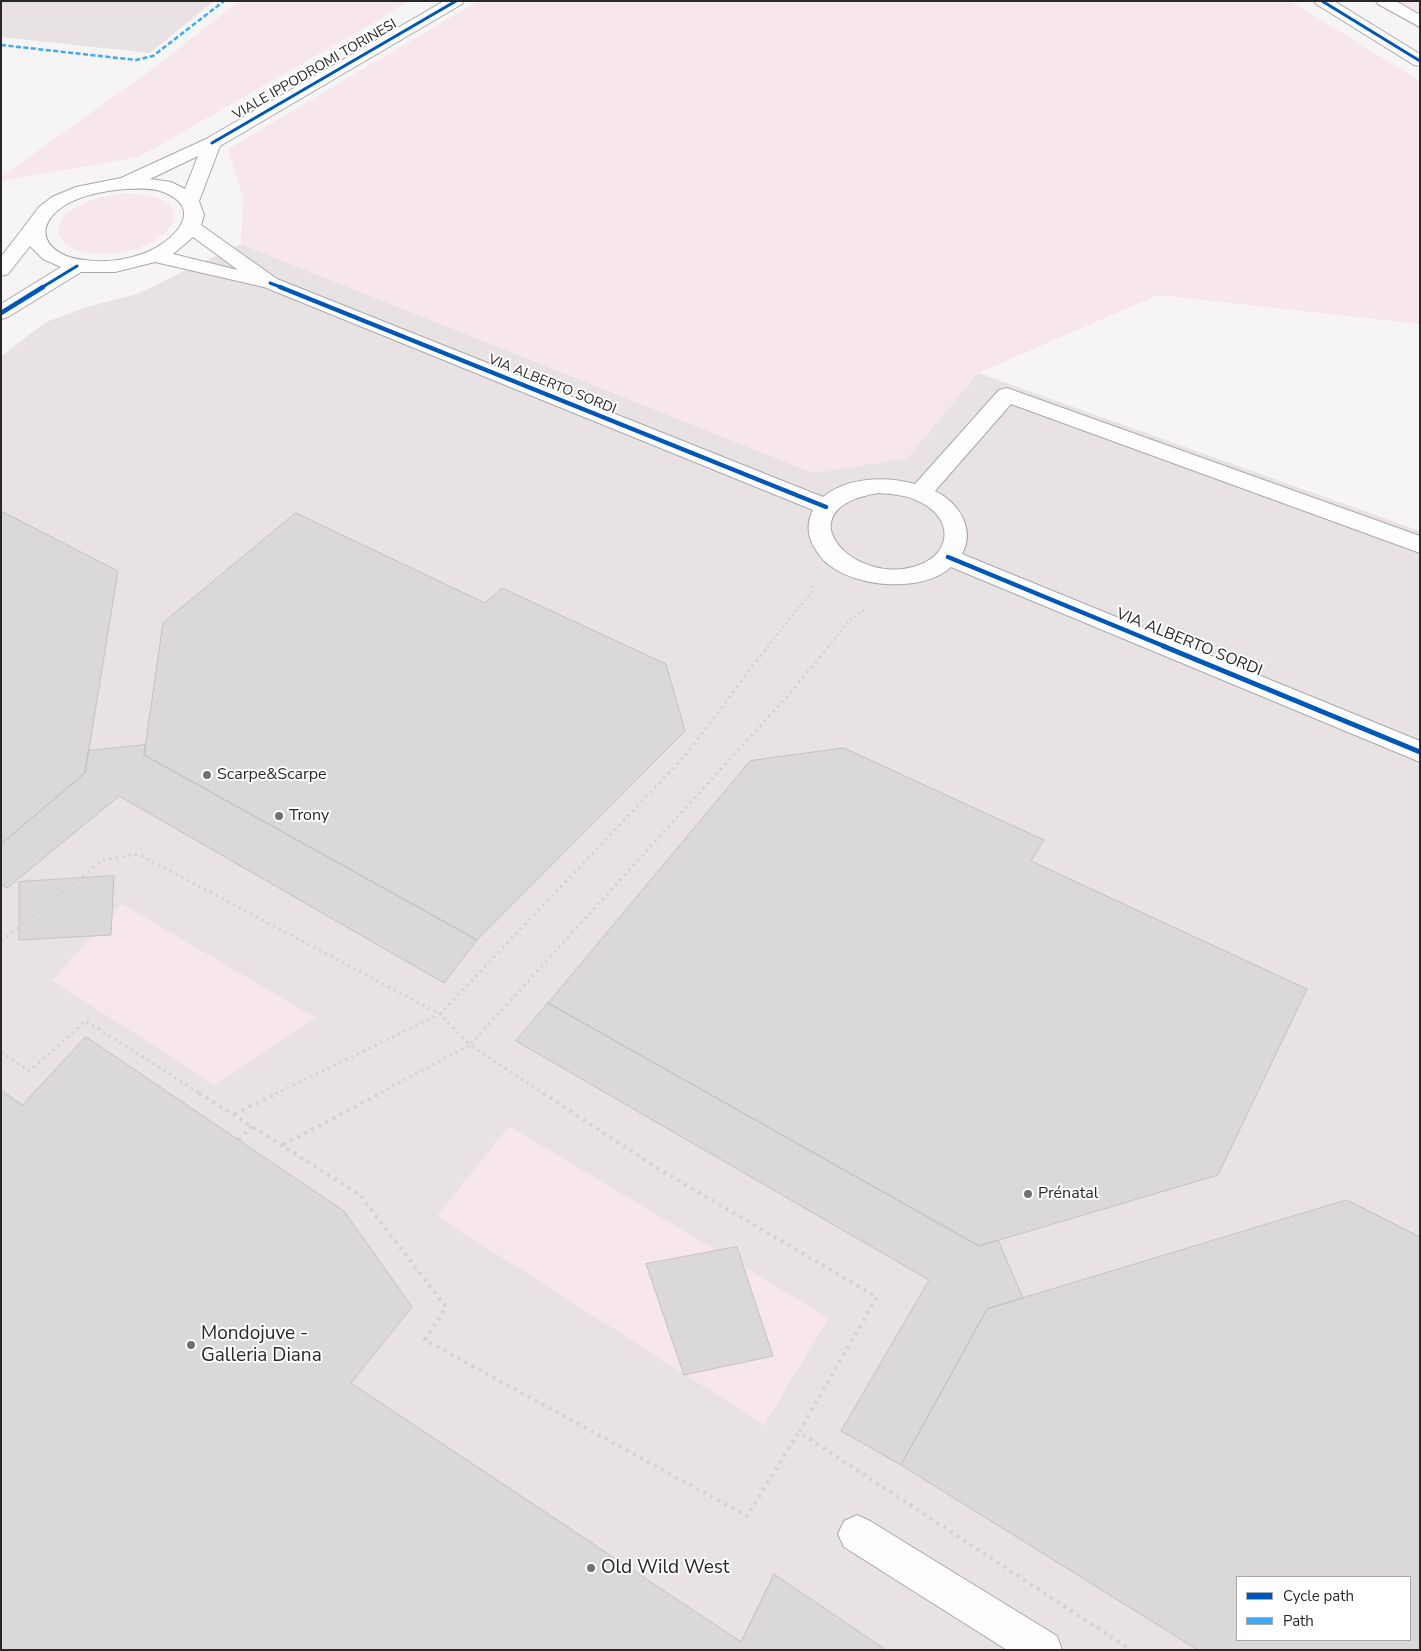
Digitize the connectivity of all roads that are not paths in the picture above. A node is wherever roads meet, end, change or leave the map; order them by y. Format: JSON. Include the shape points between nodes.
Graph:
{"nodes":[{"id":1,"x":456,"y":1,"type":"edge"},
{"id":2,"x":1322,"y":1,"type":"edge"},
{"id":3,"x":1384,"y":1,"type":"edge"},
{"id":4,"x":1420,"y":22,"type":"edge"},
{"id":5,"x":1420,"y":61,"type":"edge"},
{"id":6,"x":212,"y":142,"type":"junction"},
{"id":7,"x":125,"y":183,"type":"junction"},
{"id":8,"x":189,"y":202,"type":"junction"},
{"id":9,"x":36,"y":226,"type":"junction"},
{"id":10,"x":190,"y":227,"type":"junction"},
{"id":11,"x":154,"y":256,"type":"junction"},
{"id":12,"x":77,"y":266,"type":"junction"},
{"id":13,"x":1,"y":270,"type":"edge"},
{"id":14,"x":270,"y":283,"type":"junction"},
{"id":15,"x":1,"y":313,"type":"edge"},
{"id":16,"x":920,"y":493,"type":"junction"},
{"id":17,"x":826,"y":507,"type":"junction"},
{"id":18,"x":1420,"y":545,"type":"edge"},
{"id":19,"x":948,"y":557,"type":"junction"},
{"id":20,"x":1420,"y":752,"type":"edge"},
{"id":21,"x":857,"y":1534,"type":"dead end"},
{"id":22,"x":1043,"y":1650,"type":"edge"}],
"edges":[{"from":1,"to":6,"type":"street","name":"VIALE IPPODROMI TORINESI"},
{"from":2,"to":5,"type":"street"},
{"from":3,"to":4,"type":"street"},
{"from":6,"to":7,"type":"street","name":"VIALE IPPODROMI TORINESI"},
{"from":6,"to":8,"type":"street"},
{"from":7,"to":8,"type":"street","via":[[168,188]]},
{"from":7,"to":9,"type":"street","via":[[78,192],[44,213]]},
{"from":8,"to":10,"type":"street","via":[[195,219]]},
{"from":9,"to":12,"type":"street","via":[[34,239],[42,251],[56,260]]},
{"from":9,"to":13,"type":"street"},
{"from":10,"to":11,"type":"street","via":[[174,245]]},
{"from":10,"to":14,"type":"street","name":"VIA ALBERTO SORDI"},
{"from":11,"to":12,"type":"street","via":[[102,267]]},
{"from":11,"to":14,"type":"street","name":"VIA ALBERTO SORDI"},
{"from":12,"to":15,"type":"street"},
{"from":14,"to":17,"type":"street","name":"VIA ALBERTO SORDI"},
{"from":16,"to":17,"type":"street","via":[[900,487],[857,489],[839,496]]},
{"from":16,"to":18,"type":"street","via":[[1007,395]]},
{"from":16,"to":19,"type":"street","via":[[938,502],[951,514],[956,543]]},
{"from":17,"to":19,"type":"street","via":[[819,522],[820,537],[828,552],[864,574],[912,575],[933,568]]},
{"from":19,"to":20,"type":"street","name":"VIA ALBERTO SORDI"},
{"from":21,"to":22,"type":"street"}]}
